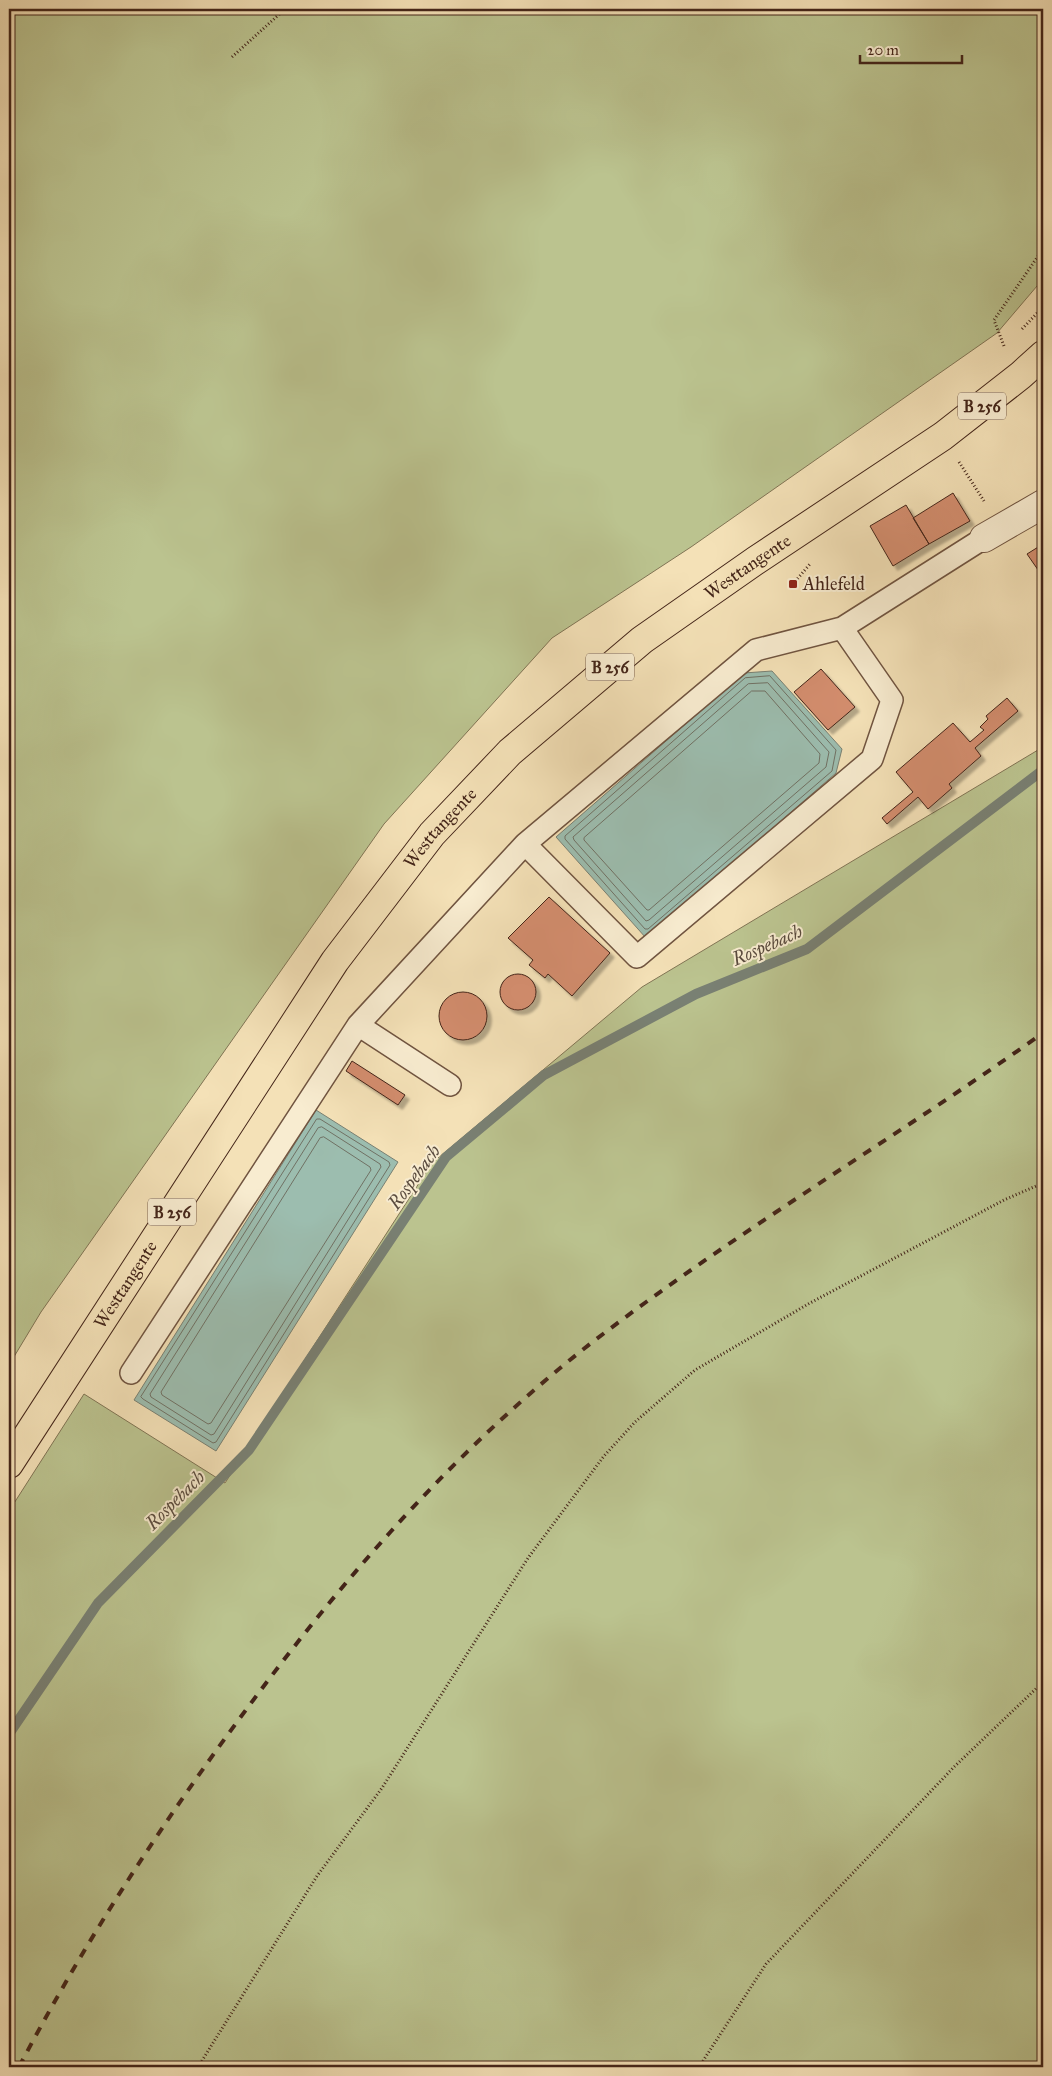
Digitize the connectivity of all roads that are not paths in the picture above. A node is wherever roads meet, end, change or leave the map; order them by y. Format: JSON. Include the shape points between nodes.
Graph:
{"nodes":[{"id":1,"x":1043,"y":355,"type":"edge"},
{"id":2,"x":1043,"y":504,"type":"edge"},
{"id":3,"x":992,"y":533,"type":"joint"},
{"id":4,"x":842,"y":628,"type":"junction"},
{"id":5,"x":525,"y":844,"type":"junction"},
{"id":6,"x":358,"y":1025,"type":"junction"},
{"id":7,"x":450,"y":1086,"type":"dead end"},
{"id":8,"x":131,"y":1373,"type":"dead end"},
{"id":9,"x":9,"y":1464,"type":"edge"}],
"edges":[{"from":1,"to":9,"type":"main road","name":"Westtangente","number":"B 256","via":[[943,436],[642,640],[510,752],[432,834],[335,961]]},
{"from":2,"to":3,"type":"street"},
{"from":3,"to":4,"type":"lane"},
{"from":4,"to":5,"type":"lane","via":[[756,650]]},
{"from":4,"to":5,"type":"lane","via":[[892,700],[872,759],[637,957]]},
{"from":5,"to":6,"type":"lane"},
{"from":6,"to":7,"type":"lane"},
{"from":6,"to":8,"type":"lane"}]}
